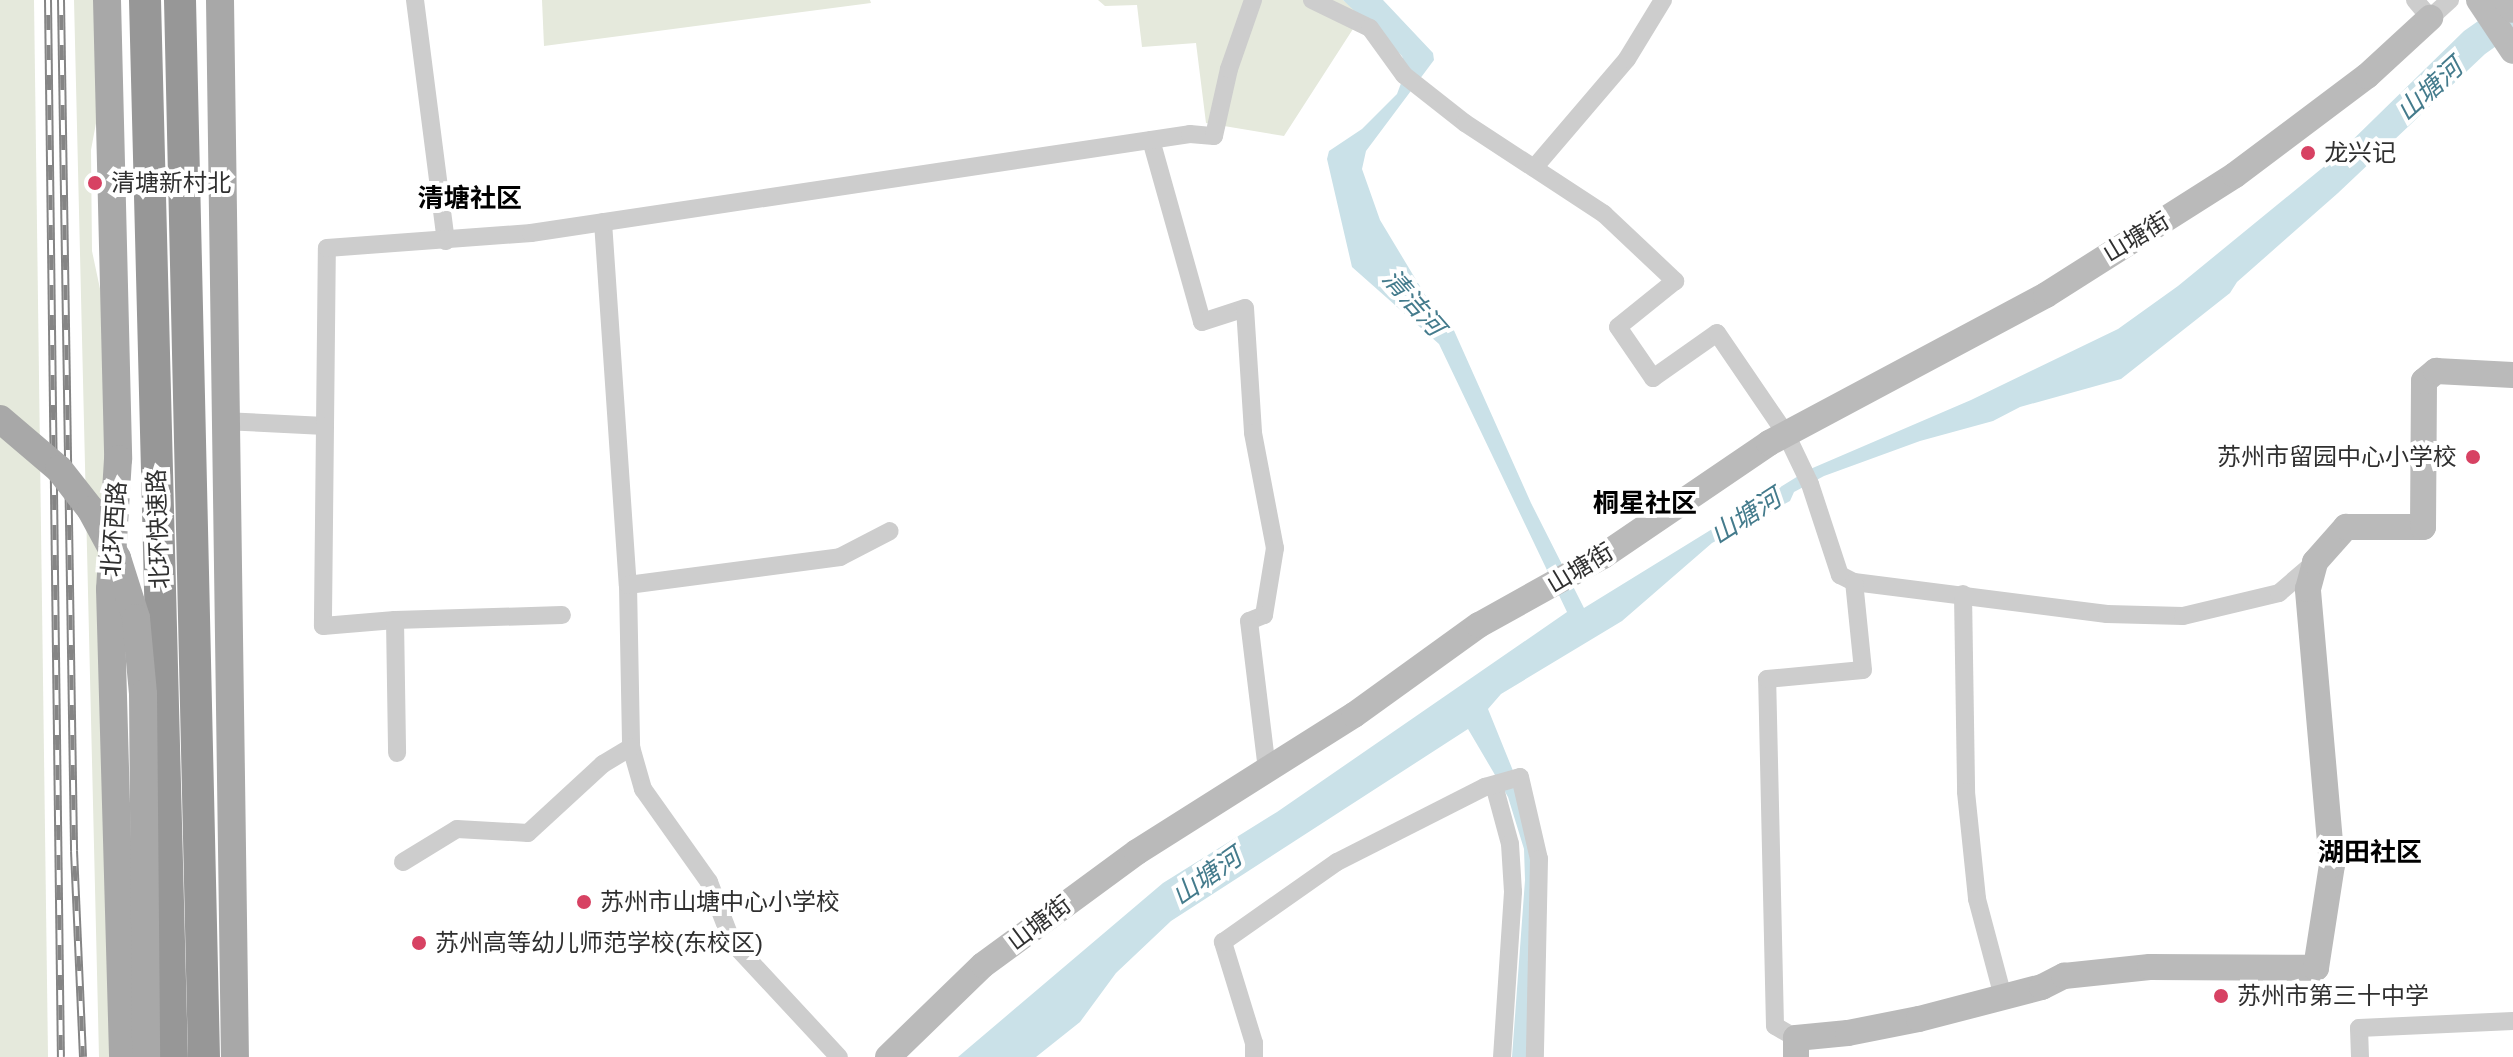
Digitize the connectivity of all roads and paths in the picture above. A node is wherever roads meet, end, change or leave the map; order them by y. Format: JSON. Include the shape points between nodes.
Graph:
{"nodes":[{"id":1,"x":107,"y":0,"type":"edge"},
{"id":2,"x":145,"y":0,"type":"edge"},
{"id":3,"x":220,"y":0,"type":"edge"},
{"id":4,"x":415,"y":0,"type":"edge"},
{"id":5,"x":1253,"y":0,"type":"edge"},
{"id":6,"x":1312,"y":0,"type":"edge"},
{"id":7,"x":1663,"y":0,"type":"edge"},
{"id":8,"x":2450,"y":0,"type":"edge"},
{"id":9,"x":2479,"y":0,"type":"edge"},
{"id":10,"x":2506,"y":0,"type":"edge"},
{"id":11,"x":181,"y":9,"type":"edge"},
{"id":12,"x":2423,"y":9,"type":"edge"},
{"id":13,"x":2513,"y":10,"type":"edge"},
{"id":14,"x":2513,"y":51,"type":"edge"},
{"id":15,"x":1151,"y":140,"type":"junction"},
{"id":16,"x":1534,"y":168,"type":"junction"},
{"id":17,"x":603,"y":222,"type":"junction"},
{"id":18,"x":446,"y":241,"type":"junction"},
{"id":19,"x":2513,"y":375,"type":"edge"},
{"id":20,"x":0,"y":419,"type":"edge"},
{"id":21,"x":223,"y":421,"type":"junction"},
{"id":22,"x":325,"y":426,"type":"junction"},
{"id":23,"x":1786,"y":434,"type":"junction"},
{"id":24,"x":890,"y":531,"type":"dead end"},
{"id":25,"x":2315,"y":562,"type":"junction"},
{"id":26,"x":1854,"y":582,"type":"junction"},
{"id":27,"x":628,"y":585,"type":"junction"},
{"id":28,"x":1963,"y":594,"type":"junction"},
{"id":29,"x":562,"y":615,"type":"dead end"},
{"id":30,"x":395,"y":620,"type":"junction"},
{"id":31,"x":631,"y":747,"type":"junction"},
{"id":32,"x":397,"y":753,"type":"dead end"},
{"id":33,"x":1267,"y":770,"type":"junction"},
{"id":34,"x":1496,"y":784,"type":"junction"},
{"id":35,"x":403,"y":862,"type":"dead end"},
{"id":36,"x":2003,"y":997,"type":"junction"},
{"id":37,"x":2513,"y":1021,"type":"edge"},
{"id":38,"x":1796,"y":1047,"type":"edge"},
{"id":39,"x":123,"y":1057,"type":"edge"},
{"id":40,"x":146,"y":1057,"type":"edge"},
{"id":41,"x":172,"y":1057,"type":"edge"},
{"id":42,"x":204,"y":1057,"type":"edge"},
{"id":43,"x":235,"y":1057,"type":"edge"},
{"id":44,"x":839,"y":1057,"type":"edge"},
{"id":45,"x":888,"y":1057,"type":"edge"},
{"id":46,"x":1254,"y":1057,"type":"edge"},
{"id":47,"x":1502,"y":1057,"type":"edge"},
{"id":48,"x":1535,"y":1057,"type":"edge"},
{"id":49,"x":2360,"y":1057,"type":"edge"}],
"edges":[{"from":1,"to":39,"type":"main road","name":"北环西路","via":[[118,459],[110,589]]},
{"from":2,"to":41,"type":"highway","name":"北环快速路"},
{"from":3,"to":21,"type":"main road"},
{"from":4,"to":18,"type":"street"},
{"from":5,"to":15,"type":"street","via":[[1229,69],[1214,136]]},
{"from":6,"to":16,"type":"street","via":[[1370,28],[1410,80]]},
{"from":7,"to":16,"type":"street","via":[[1627,59]]},
{"from":8,"to":12,"type":"street","name":"山塘街"},
{"from":9,"to":14,"type":"street"},
{"from":10,"to":13,"type":"street"},
{"from":11,"to":42,"type":"highway","name":"北环快速路"},
{"from":12,"to":23,"type":"street","name":"山塘街","via":[[2367,76],[2235,175],[2046,295]]},
{"from":15,"to":17,"type":"street"},
{"from":15,"to":33,"type":"street","via":[[1202,322],[1245,308],[1253,433],[1275,548],[1264,615],[1249,621]]},
{"from":16,"to":23,"type":"street","via":[[1604,214],[1675,281],[1618,327],[1653,378],[1717,333]]},
{"from":17,"to":18,"type":"street"},
{"from":17,"to":27,"type":"street"},
{"from":18,"to":22,"type":"street","via":[[327,248]]},
{"from":19,"to":25,"type":"street","via":[[2436,371],[2424,381],[2423,527],[2346,527]]},
{"from":20,"to":40,"type":"main road","bridge":true,"via":[[59,469],[91,510],[117,558],[134,609],[143,694]]},
{"from":21,"to":22,"type":"street"},
{"from":21,"to":43,"type":"main road"},
{"from":22,"to":30,"type":"street","via":[[323,626]]},
{"from":23,"to":26,"type":"street","via":[[1810,484],[1840,575]]},
{"from":23,"to":33,"type":"street","name":"山塘街","via":[[1561,580],[1479,625]]},
{"from":24,"to":27,"type":"street","via":[[840,557]]},
{"from":25,"to":28,"type":"street","via":[[2279,593],[2183,616],[2107,614]]},
{"from":25,"to":36,"type":"street","via":[[2308,589],[2332,865],[2316,968],[2150,967],[2064,976]]},
{"from":26,"to":28,"type":"street"},
{"from":26,"to":38,"type":"street","via":[[1863,670],[1767,679],[1775,1026]]},
{"from":27,"to":31,"type":"street"},
{"from":28,"to":36,"type":"street","via":[[1966,792],[1977,899]]},
{"from":29,"to":30,"type":"street"},
{"from":30,"to":32,"type":"street"},
{"from":31,"to":35,"type":"street","via":[[603,764],[528,833],[457,829]]},
{"from":31,"to":44,"type":"street","via":[[643,789],[709,882],[732,942]]},
{"from":33,"to":45,"type":"street","name":"山塘街","via":[[1137,852],[983,965]]},
{"from":34,"to":46,"type":"street","via":[[1337,862],[1223,942]]},
{"from":34,"to":47,"type":"street","via":[[1510,844],[1513,892]]},
{"from":34,"to":48,"type":"street","via":[[1518,778],[1539,859]]},
{"from":36,"to":38,"type":"street"},
{"from":37,"to":49,"type":"street","via":[[2359,1028]]}]}
